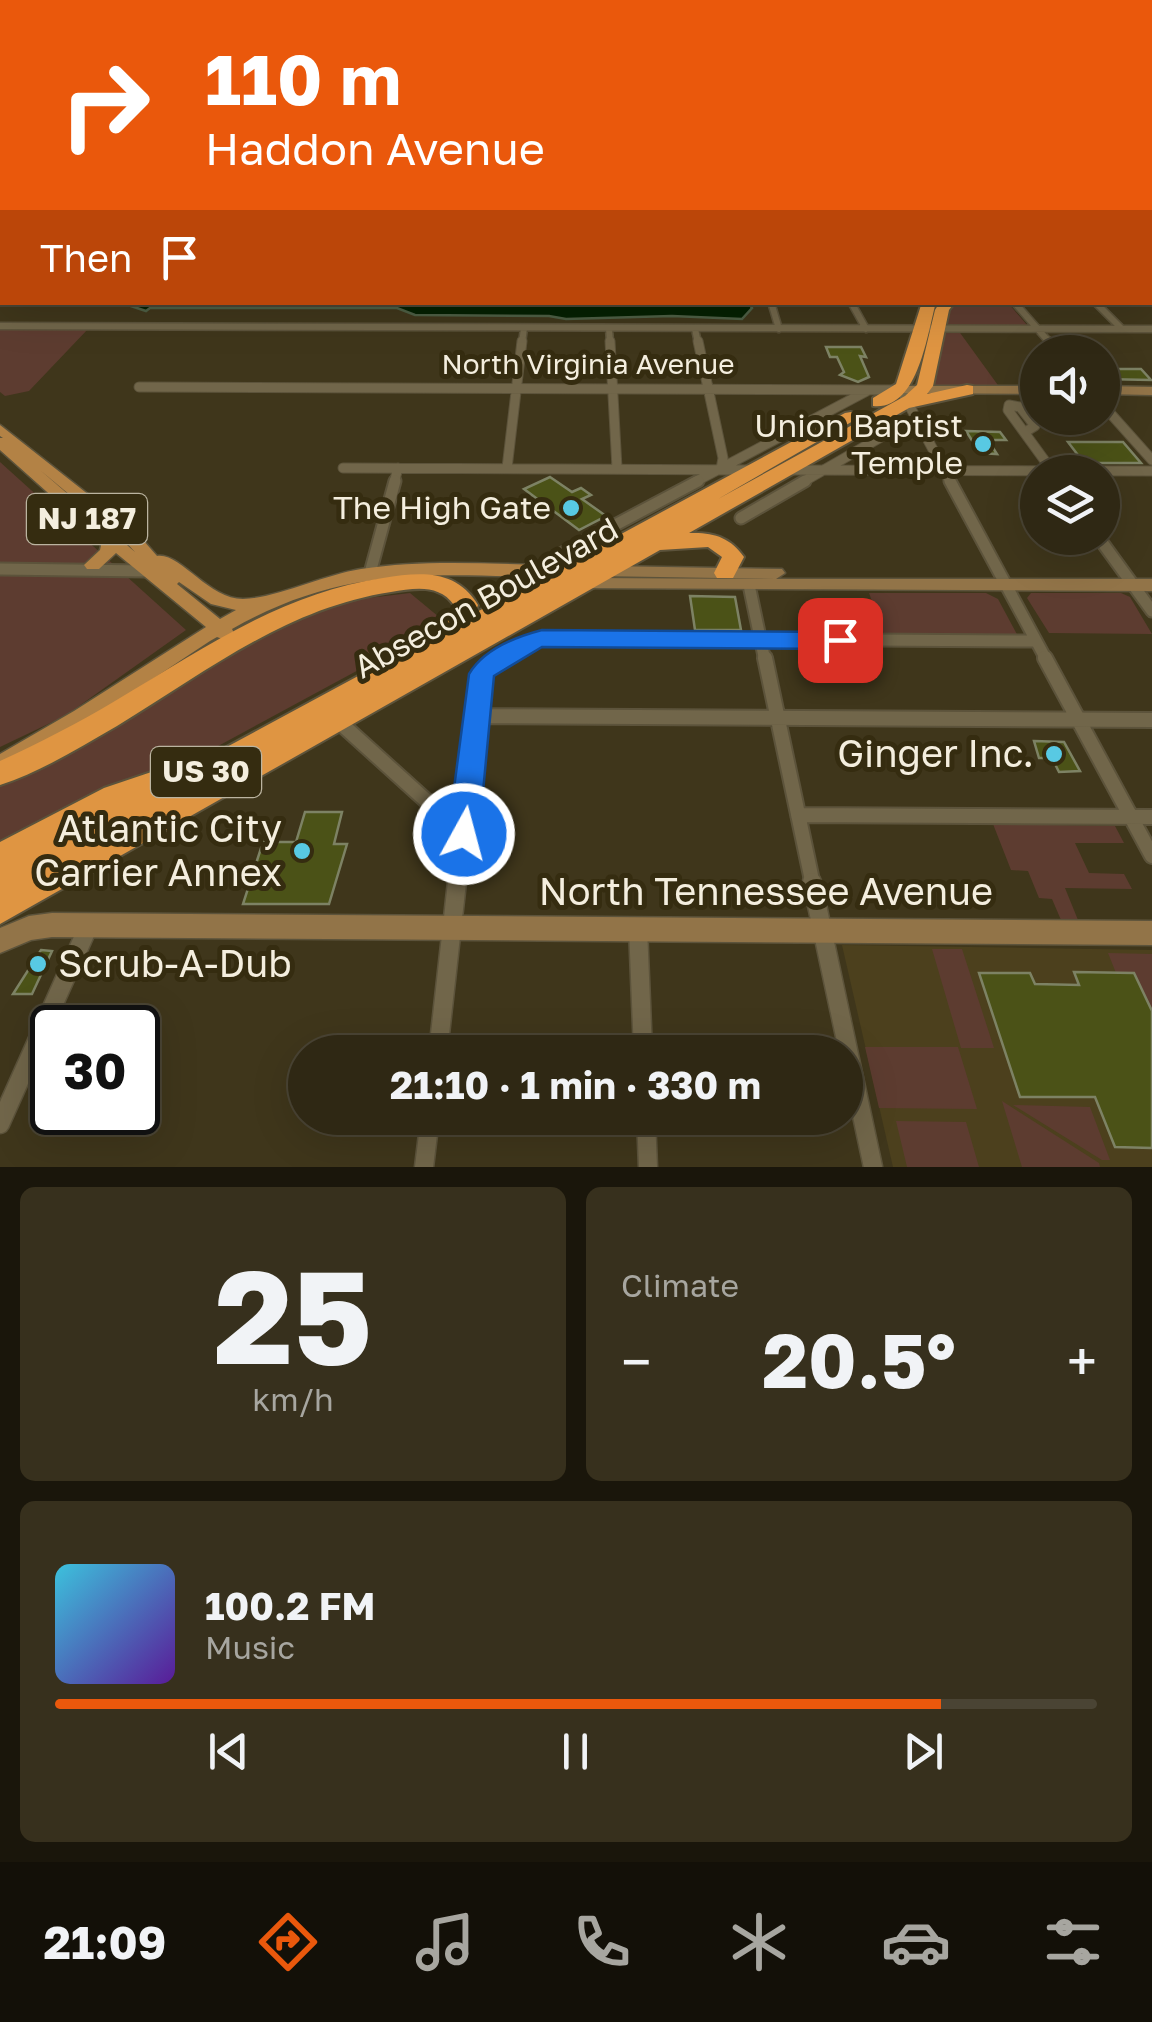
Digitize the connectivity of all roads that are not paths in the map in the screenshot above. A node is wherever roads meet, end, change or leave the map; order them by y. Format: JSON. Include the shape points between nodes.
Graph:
{"nodes":[{"id":1,"x":772,"y":305,"type":"edge"},
{"id":2,"x":853,"y":305,"type":"edge"},
{"id":3,"x":929,"y":305,"type":"edge"},
{"id":4,"x":946,"y":305,"type":"edge"},
{"id":5,"x":1017,"y":305,"type":"edge"},
{"id":6,"x":1098,"y":305,"type":"edge"},
{"id":7,"x":0,"y":326,"type":"edge"},
{"id":8,"x":524,"y":328,"type":"junction"},
{"id":9,"x":609,"y":328,"type":"junction"},
{"id":10,"x":695,"y":328,"type":"junction"},
{"id":11,"x":928,"y":328,"type":"junction"},
{"id":12,"x":1037,"y":328,"type":"junction"},
{"id":13,"x":779,"y":329,"type":"junction"},
{"id":14,"x":866,"y":329,"type":"junction"},
{"id":15,"x":1122,"y":329,"type":"junction"},
{"id":16,"x":1152,"y":329,"type":"edge"},
{"id":17,"x":1043,"y":335,"type":"edge"},
{"id":18,"x":139,"y":387,"type":"dead end"},
{"id":19,"x":516,"y":388,"type":"junction"},
{"id":20,"x":612,"y":389,"type":"junction"},
{"id":21,"x":707,"y":389,"type":"junction"},
{"id":22,"x":871,"y":389,"type":"junction"},
{"id":23,"x":922,"y":390,"type":"junction"},
{"id":24,"x":967,"y":390,"type":"junction"},
{"id":25,"x":1020,"y":390,"type":"edge"},
{"id":26,"x":1120,"y":390,"type":"edge"},
{"id":27,"x":1152,"y":391,"type":"edge"},
{"id":28,"x":903,"y":397,"type":"junction"},
{"id":29,"x":918,"y":424,"type":"junction"},
{"id":30,"x":1120,"y":424,"type":"edge"},
{"id":31,"x":0,"y":429,"type":"edge"},
{"id":32,"x":0,"y":442,"type":"edge"},
{"id":33,"x":1152,"y":460,"type":"edge"},
{"id":34,"x":343,"y":468,"type":"dead end"},
{"id":35,"x":398,"y":468,"type":"junction"},
{"id":36,"x":507,"y":468,"type":"junction"},
{"id":37,"x":616,"y":468,"type":"junction"},
{"id":38,"x":721,"y":469,"type":"junction"},
{"id":39,"x":828,"y":469,"type":"junction"},
{"id":40,"x":753,"y":470,"type":"junction"},
{"id":41,"x":789,"y":470,"type":"junction"},
{"id":42,"x":942,"y":470,"type":"junction"},
{"id":43,"x":1020,"y":471,"type":"edge"},
{"id":44,"x":1120,"y":472,"type":"edge"},
{"id":45,"x":1152,"y":472,"type":"edge"},
{"id":46,"x":742,"y":518,"type":"dead end"},
{"id":47,"x":130,"y":536,"type":"junction"},
{"id":48,"x":111,"y":540,"type":"junction"},
{"id":49,"x":1114,"y":555,"type":"edge"},
{"id":50,"x":630,"y":558,"type":"junction"},
{"id":51,"x":93,"y":565,"type":"junction"},
{"id":52,"x":141,"y":567,"type":"junction"},
{"id":53,"x":0,"y":570,"type":"edge"},
{"id":54,"x":65,"y":570,"type":"junction"},
{"id":55,"x":725,"y":572,"type":"junction"},
{"id":56,"x":574,"y":574,"type":"junction"},
{"id":57,"x":1152,"y":576,"type":"edge"},
{"id":58,"x":1003,"y":580,"type":"junction"},
{"id":59,"x":361,"y":581,"type":"junction"},
{"id":60,"x":441,"y":582,"type":"junction"},
{"id":61,"x":1137,"y":582,"type":"edge"},
{"id":62,"x":316,"y":584,"type":"junction"},
{"id":63,"x":749,"y":585,"type":"junction"},
{"id":64,"x":177,"y":592,"type":"junction"},
{"id":65,"x":1152,"y":612,"type":"edge"},
{"id":66,"x":221,"y":632,"type":"junction"},
{"id":67,"x":761,"y":640,"type":"junction"},
{"id":68,"x":1036,"y":641,"type":"junction"},
{"id":69,"x":411,"y":658,"type":"junction"},
{"id":70,"x":478,"y":716,"type":"junction"},
{"id":71,"x":778,"y":718,"type":"junction"},
{"id":72,"x":337,"y":720,"type":"junction"},
{"id":73,"x":1078,"y":720,"type":"junction"},
{"id":74,"x":1152,"y":720,"type":"edge"},
{"id":75,"x":236,"y":756,"type":"junction"},
{"id":76,"x":14,"y":762,"type":"edge"},
{"id":77,"x":0,"y":774,"type":"edge"},
{"id":78,"x":798,"y":815,"type":"junction"},
{"id":79,"x":1130,"y":817,"type":"junction"},
{"id":80,"x":1152,"y":817,"type":"edge"},
{"id":81,"x":464,"y":834,"type":"junction"},
{"id":82,"x":1152,"y":856,"type":"edge"},
{"id":83,"x":0,"y":857,"type":"edge"},
{"id":84,"x":0,"y":885,"type":"edge"},
{"id":85,"x":89,"y":925,"type":"junction"},
{"id":86,"x":6,"y":927,"type":"edge"},
{"id":87,"x":452,"y":927,"type":"junction"},
{"id":88,"x":638,"y":928,"type":"junction"},
{"id":89,"x":823,"y":931,"type":"junction"},
{"id":90,"x":1152,"y":933,"type":"edge"},
{"id":91,"x":440,"y":1035,"type":"edge"},
{"id":92,"x":642,"y":1035,"type":"edge"},
{"id":93,"x":0,"y":1124,"type":"edge"},
{"id":94,"x":428,"y":1135,"type":"edge"},
{"id":95,"x":647,"y":1135,"type":"edge"},
{"id":96,"x":424,"y":1167,"type":"edge"},
{"id":97,"x":648,"y":1167,"type":"edge"},
{"id":98,"x":873,"y":1167,"type":"edge"}],
"edges":[{"from":1,"to":13,"type":"street"},
{"from":2,"to":14,"type":"street"},
{"from":3,"to":11,"type":"highway"},
{"from":4,"to":11,"type":"highway"},
{"from":5,"to":12,"type":"street"},
{"from":6,"to":15,"type":"street"},
{"from":7,"to":8,"type":"street"},
{"from":8,"to":9,"type":"street"},
{"from":8,"to":19,"type":"street"},
{"from":9,"to":10,"type":"street"},
{"from":9,"to":20,"type":"street"},
{"from":10,"to":13,"type":"street"},
{"from":10,"to":21,"type":"street"},
{"from":11,"to":12,"type":"street"},
{"from":11,"to":14,"type":"street"},
{"from":11,"to":23,"type":"highway"},
{"from":11,"to":28,"type":"highway"},
{"from":12,"to":15,"type":"street"},
{"from":12,"to":17,"type":"street"},
{"from":13,"to":14,"type":"street"},
{"from":15,"to":16,"type":"street"},
{"from":18,"to":19,"type":"street","name":"North Virginia Avenue"},
{"from":19,"to":20,"type":"street","name":"North Virginia Avenue"},
{"from":19,"to":36,"type":"street"},
{"from":20,"to":21,"type":"street","name":"North Virginia Avenue"},
{"from":20,"to":37,"type":"street"},
{"from":21,"to":22,"type":"street","name":"North Virginia Avenue"},
{"from":21,"to":38,"type":"street"},
{"from":22,"to":28,"type":"street","name":"North Virginia Avenue"},
{"from":22,"to":38,"type":"street","name":"Absecon Boulevard"},
{"from":23,"to":24,"type":"street"},
{"from":23,"to":28,"type":"highway","name":"Absecon Boulevard","number":"US 30"},
{"from":24,"to":25,"type":"street"},
{"from":24,"to":28,"type":"highway"},
{"from":26,"to":27,"type":"street"},
{"from":28,"to":29,"type":"street"},
{"from":28,"to":40,"type":"highway","name":"Absecon Boulevard","number":"US 30"},
{"from":28,"to":41,"type":"highway","name":"Absecon Boulevard","number":"US 30"},
{"from":29,"to":39,"type":"street","via":[[902,425]]},
{"from":29,"to":42,"type":"street"},
{"from":30,"to":33,"type":"street"},
{"from":31,"to":47,"type":"main road","number":"NJ 187"},
{"from":32,"to":48,"type":"main road","number":"NJ 187"},
{"from":34,"to":35,"type":"street"},
{"from":35,"to":36,"type":"street"},
{"from":35,"to":59,"type":"street"},
{"from":36,"to":37,"type":"street"},
{"from":37,"to":38,"type":"street"},
{"from":38,"to":40,"type":"street"},
{"from":38,"to":56,"type":"street","name":"Absecon Boulevard","via":[[620,522]]},
{"from":39,"to":41,"type":"street"},
{"from":39,"to":42,"type":"street"},
{"from":39,"to":46,"type":"street"},
{"from":40,"to":41,"type":"street"},
{"from":40,"to":56,"type":"highway","name":"Absecon Boulevard","number":"US 30"},
{"from":41,"to":50,"type":"highway","name":"Absecon Boulevard","number":"US 30"},
{"from":42,"to":43,"type":"street"},
{"from":42,"to":58,"type":"street"},
{"from":44,"to":45,"type":"street"},
{"from":47,"to":62,"type":"main road","via":[[227,605]]},
{"from":47,"to":64,"type":"main road","number":"NJ 187"},
{"from":48,"to":51,"type":"main road"},
{"from":48,"to":52,"type":"main road","number":"NJ 187"},
{"from":49,"to":61,"type":"street"},
{"from":50,"to":55,"type":"highway","via":[[681,541],[710,540],[732,554]]},
{"from":50,"to":56,"type":"highway","name":"Absecon Boulevard","number":"US 30"},
{"from":51,"to":52,"type":"street"},
{"from":51,"to":54,"type":"street"},
{"from":52,"to":54,"type":"street"},
{"from":52,"to":64,"type":"main road","number":"NJ 187"},
{"from":53,"to":54,"type":"street"},
{"from":55,"to":56,"type":"street"},
{"from":55,"to":58,"type":"street"},
{"from":56,"to":59,"type":"main road"},
{"from":56,"to":60,"type":"main road"},
{"from":56,"to":63,"type":"street"},
{"from":56,"to":69,"type":"highway","name":"Absecon Boulevard","number":"US 30"},
{"from":56,"to":72,"type":"highway","name":"Absecon Boulevard","number":"US 30"},
{"from":57,"to":61,"type":"street"},
{"from":58,"to":61,"type":"street"},
{"from":58,"to":63,"type":"street"},
{"from":58,"to":68,"type":"street"},
{"from":59,"to":60,"type":"highway"},
{"from":59,"to":62,"type":"main road"},
{"from":59,"to":66,"type":"main road"},
{"from":59,"to":76,"type":"highway","via":[[260,622],[128,706]]},
{"from":60,"to":69,"type":"highway","via":[[462,596],[464,616]]},
{"from":61,"to":65,"type":"street"},
{"from":62,"to":66,"type":"main road"},
{"from":63,"to":67,"type":"street"},
{"from":64,"to":66,"type":"main road","number":"NJ 187"},
{"from":66,"to":76,"type":"highway"},
{"from":67,"to":68,"type":"street"},
{"from":67,"to":70,"type":"street","via":[[542,638],[490,664],[480,678]]},
{"from":67,"to":71,"type":"street"},
{"from":68,"to":73,"type":"street"},
{"from":69,"to":75,"type":"highway","name":"Absecon Boulevard","number":"US 30"},
{"from":70,"to":71,"type":"street"},
{"from":70,"to":81,"type":"street"},
{"from":71,"to":73,"type":"street"},
{"from":71,"to":78,"type":"street"},
{"from":72,"to":81,"type":"street"},
{"from":72,"to":86,"type":"highway","name":"Absecon Boulevard","number":"US 30"},
{"from":73,"to":74,"type":"street"},
{"from":73,"to":79,"type":"street"},
{"from":75,"to":83,"type":"highway","via":[[114,796]]},
{"from":75,"to":84,"type":"highway","name":"Absecon Boulevard","number":"US 30"},
{"from":76,"to":77,"type":"highway"},
{"from":78,"to":79,"type":"street"},
{"from":78,"to":89,"type":"street"},
{"from":79,"to":80,"type":"street"},
{"from":79,"to":82,"type":"street"},
{"from":81,"to":87,"type":"street"},
{"from":85,"to":86,"type":"street","name":"North Tennessee Avenue"},
{"from":85,"to":87,"type":"street","name":"North Tennessee Avenue"},
{"from":85,"to":93,"type":"street"},
{"from":87,"to":88,"type":"street","name":"North Tennessee Avenue"},
{"from":87,"to":91,"type":"street"},
{"from":88,"to":89,"type":"street","name":"North Tennessee Avenue"},
{"from":88,"to":92,"type":"street"},
{"from":89,"to":90,"type":"street","name":"North Tennessee Avenue"},
{"from":89,"to":98,"type":"street"},
{"from":94,"to":96,"type":"street"},
{"from":95,"to":97,"type":"street"}]}
